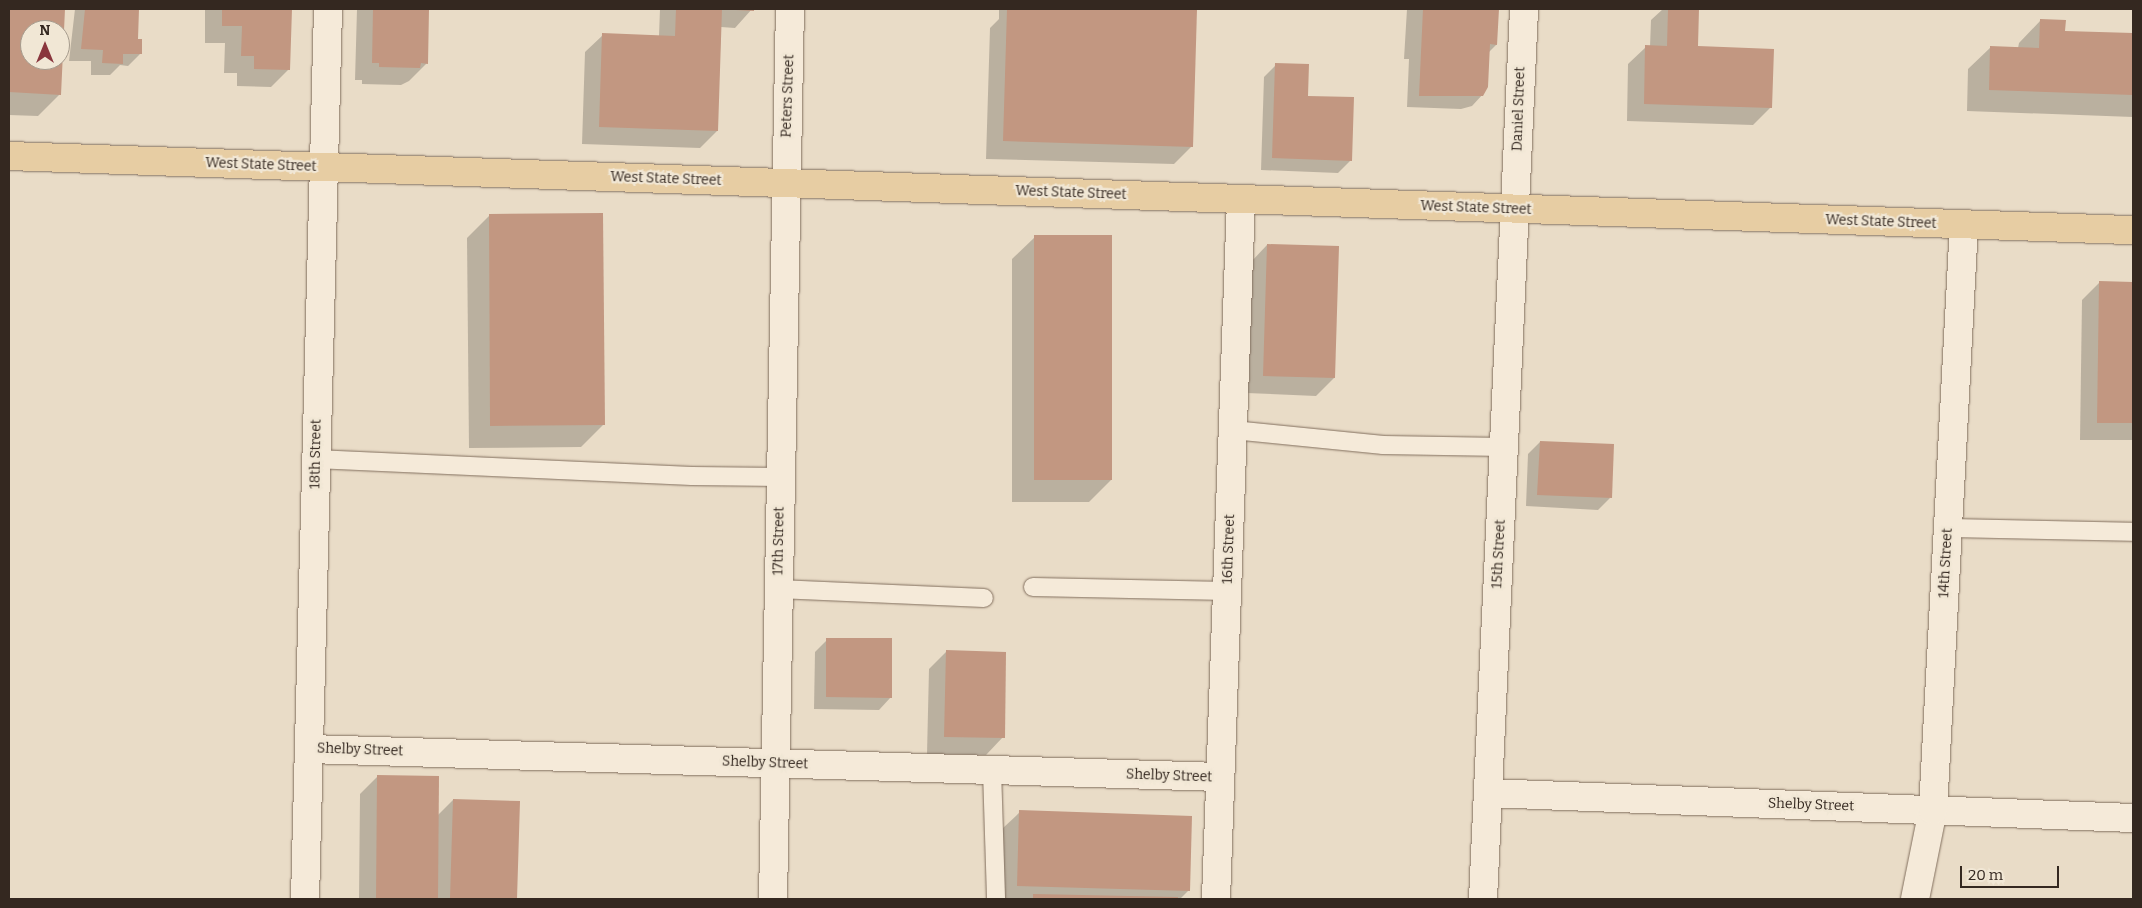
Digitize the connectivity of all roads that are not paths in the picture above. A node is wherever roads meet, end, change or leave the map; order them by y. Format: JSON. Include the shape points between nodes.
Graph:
{"nodes":[{"id":1,"x":328,"y":9,"type":"edge"},
{"id":2,"x":790,"y":9,"type":"edge"},
{"id":3,"x":1524,"y":9,"type":"edge"},
{"id":4,"x":9,"y":156,"type":"edge"},
{"id":5,"x":322,"y":167,"type":"junction"},
{"id":6,"x":786,"y":184,"type":"junction"},
{"id":7,"x":1241,"y":199,"type":"junction"},
{"id":8,"x":1515,"y":209,"type":"junction"},
{"id":9,"x":1964,"y":224,"type":"junction"},
{"id":10,"x":2133,"y":230,"type":"edge"},
{"id":11,"x":1233,"y":430,"type":"junction"},
{"id":12,"x":1504,"y":447,"type":"junction"},
{"id":13,"x":316,"y":459,"type":"junction"},
{"id":14,"x":780,"y":477,"type":"junction"},
{"id":15,"x":1948,"y":528,"type":"junction"},
{"id":16,"x":2133,"y":532,"type":"edge"},
{"id":17,"x":1033,"y":587,"type":"dead end"},
{"id":18,"x":778,"y":589,"type":"junction"},
{"id":19,"x":1227,"y":592,"type":"junction"},
{"id":20,"x":984,"y":598,"type":"dead end"},
{"id":21,"x":309,"y":749,"type":"junction"},
{"id":22,"x":775,"y":764,"type":"junction"},
{"id":23,"x":992,"y":770,"type":"junction"},
{"id":24,"x":1220,"y":777,"type":"junction"},
{"id":25,"x":1488,"y":793,"type":"junction"},
{"id":26,"x":1932,"y":810,"type":"junction"},
{"id":27,"x":2133,"y":818,"type":"edge"},
{"id":28,"x":305,"y":899,"type":"edge"},
{"id":29,"x":772,"y":899,"type":"edge"},
{"id":30,"x":996,"y":899,"type":"edge"},
{"id":31,"x":1216,"y":899,"type":"edge"},
{"id":32,"x":1483,"y":899,"type":"edge"},
{"id":33,"x":1915,"y":899,"type":"edge"}],
"edges":[{"from":1,"to":5,"type":"street","name":"18th Street"},
{"from":2,"to":6,"type":"street","name":"Peters Street"},
{"from":3,"to":8,"type":"street","name":"Daniel Street"},
{"from":4,"to":5,"type":"main road","name":"West State Street"},
{"from":5,"to":6,"type":"main road","name":"West State Street"},
{"from":5,"to":13,"type":"street","name":"18th Street"},
{"from":6,"to":7,"type":"main road","name":"West State Street"},
{"from":6,"to":14,"type":"street","name":"17th Street"},
{"from":7,"to":8,"type":"main road","name":"West State Street"},
{"from":7,"to":11,"type":"street","name":"16th Street"},
{"from":8,"to":9,"type":"main road","name":"West State Street"},
{"from":8,"to":12,"type":"street","name":"15th Street"},
{"from":9,"to":10,"type":"main road","name":"West State Street"},
{"from":9,"to":15,"type":"street","name":"14th Street"},
{"from":11,"to":12,"type":"lane","via":[[1383,445]]},
{"from":11,"to":19,"type":"street","name":"16th Street"},
{"from":12,"to":25,"type":"street","name":"15th Street"},
{"from":13,"to":14,"type":"lane"},
{"from":13,"to":21,"type":"street","name":"18th Street"},
{"from":14,"to":18,"type":"street","name":"17th Street"},
{"from":15,"to":16,"type":"lane"},
{"from":15,"to":26,"type":"street","name":"14th Street"},
{"from":17,"to":19,"type":"lane"},
{"from":18,"to":20,"type":"lane"},
{"from":18,"to":22,"type":"street","name":"17th Street"},
{"from":19,"to":24,"type":"street","name":"16th Street"},
{"from":21,"to":22,"type":"street","name":"Shelby Street"},
{"from":21,"to":28,"type":"street","name":"18th Street"},
{"from":22,"to":23,"type":"street","name":"Shelby Street"},
{"from":22,"to":29,"type":"street","name":"17th Street"},
{"from":23,"to":24,"type":"street","name":"Shelby Street"},
{"from":23,"to":30,"type":"lane"},
{"from":24,"to":31,"type":"street","name":"16th Street"},
{"from":25,"to":26,"type":"street","name":"Shelby Street"},
{"from":25,"to":32,"type":"street","name":"15th Street"},
{"from":26,"to":27,"type":"street","name":"Shelby Street"},
{"from":26,"to":33,"type":"street","name":"14th Street"}]}
